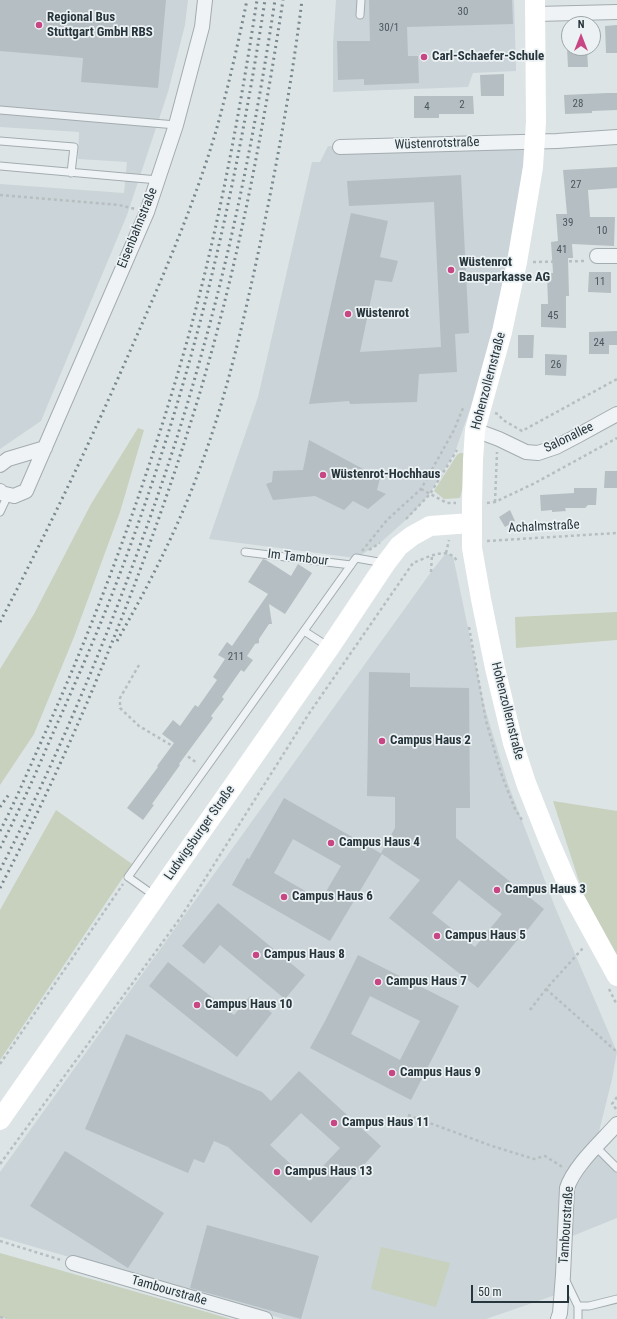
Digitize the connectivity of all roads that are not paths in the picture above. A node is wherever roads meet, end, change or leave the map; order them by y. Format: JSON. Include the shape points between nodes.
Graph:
{"nodes":[{"id":1,"x":205,"y":0,"type":"edge"},
{"id":2,"x":361,"y":0,"type":"edge"},
{"id":3,"x":535,"y":7,"type":"edge"},
{"id":4,"x":617,"y":12,"type":"edge"},
{"id":5,"x":360,"y":15,"type":"dead end"},
{"id":6,"x":0,"y":110,"type":"edge"},
{"id":7,"x":176,"y":124,"type":"junction"},
{"id":8,"x":617,"y":137,"type":"edge"},
{"id":9,"x":0,"y":141,"type":"edge"},
{"id":10,"x":535,"y":141,"type":"junction"},
{"id":11,"x":340,"y":147,"type":"dead end"},
{"id":12,"x":0,"y":166,"type":"edge"},
{"id":13,"x":72,"y":173,"type":"junction"},
{"id":14,"x":158,"y":180,"type":"junction"},
{"id":15,"x":597,"y":256,"type":"road end"},
{"id":16,"x":617,"y":256,"type":"edge"},
{"id":17,"x":617,"y":414,"type":"edge"},
{"id":18,"x":476,"y":425,"type":"junction"},
{"id":19,"x":45,"y":448,"type":"junction"},
{"id":20,"x":0,"y":465,"type":"edge"},
{"id":21,"x":4,"y":493,"type":"edge"},
{"id":22,"x":0,"y":512,"type":"edge"},
{"id":23,"x":472,"y":533,"type":"junction"},
{"id":24,"x":245,"y":552,"type":"dead end"},
{"id":25,"x":354,"y":562,"type":"junction"},
{"id":26,"x":386,"y":563,"type":"junction"},
{"id":27,"x":304,"y":631,"type":"junction"},
{"id":28,"x":330,"y":647,"type":"junction"},
{"id":29,"x":155,"y":896,"type":"junction"},
{"id":30,"x":617,"y":976,"type":"edge"},
{"id":31,"x":0,"y":1120,"type":"edge"},
{"id":32,"x":617,"y":1124,"type":"edge"},
{"id":33,"x":596,"y":1147,"type":"junction"},
{"id":34,"x":617,"y":1168,"type":"edge"},
{"id":35,"x":73,"y":1263,"type":"road end"},
{"id":36,"x":563,"y":1275,"type":"junction"},
{"id":37,"x":617,"y":1299,"type":"edge"},
{"id":38,"x":578,"y":1306,"type":"junction"},
{"id":39,"x":265,"y":1319,"type":"edge"},
{"id":40,"x":558,"y":1319,"type":"edge"},
{"id":41,"x":578,"y":1319,"type":"edge"}],
"edges":[{"from":1,"to":7,"type":"street","name":"Eisenbahnstraße","via":[[202,27]]},
{"from":2,"to":5,"type":"lane"},
{"from":3,"to":4,"type":"street"},
{"from":3,"to":10,"type":"main road","name":"Hohenzollernstraße"},
{"from":6,"to":7,"type":"lane"},
{"from":7,"to":14,"type":"street","name":"Eisenbahnstraße"},
{"from":8,"to":10,"type":"street","name":"Wüstenrotstraße"},
{"from":9,"to":13,"type":"lane","via":[[74,148]]},
{"from":10,"to":11,"type":"street","name":"Wüstenrotstraße"},
{"from":10,"to":18,"type":"main road","name":"Hohenzollernstraße","via":[[517,262],[502,332]]},
{"from":12,"to":13,"type":"lane"},
{"from":13,"to":14,"type":"lane"},
{"from":14,"to":19,"type":"street","name":"Eisenbahnstraße"},
{"from":15,"to":16,"type":"street"},
{"from":17,"to":18,"type":"street","name":"Salonallee","via":[[556,447],[538,453],[526,452]]},
{"from":18,"to":23,"type":"main road","name":"Hohenzollernstraße"},
{"from":19,"to":20,"type":"street","via":[[8,459]]},
{"from":19,"to":21,"type":"street","name":"Eisenbahnstraße","via":[[26,491],[14,496]]},
{"from":21,"to":22,"type":"lane"},
{"from":23,"to":26,"type":"main road","name":"Ludwigsburger Straße","via":[[462,523],[430,526],[399,546]]},
{"from":23,"to":30,"type":"main road","name":"Hohenzollernstraße","via":[[481,599],[513,743],[549,842],[572,894]]},
{"from":24,"to":25,"type":"lane","name":"Im Tambour"},
{"from":25,"to":26,"type":"lane","name":"Im Tambour"},
{"from":25,"to":27,"type":"lane"},
{"from":26,"to":28,"type":"main road","name":"Ludwigsburger Straße"},
{"from":27,"to":28,"type":"lane"},
{"from":27,"to":29,"type":"lane","via":[[128,877]]},
{"from":28,"to":29,"type":"main road","name":"Ludwigsburger Straße"},
{"from":29,"to":31,"type":"main road","name":"Ludwigsburger Straße"},
{"from":32,"to":33,"type":"street","name":"Tambourstraße"},
{"from":33,"to":34,"type":"lane"},
{"from":33,"to":36,"type":"street","name":"Tambourstraße","via":[[573,1174],[567,1188]]},
{"from":35,"to":39,"type":"street","name":"Tambourstraße"},
{"from":36,"to":38,"type":"lane"},
{"from":36,"to":40,"type":"street","name":"Tambourstraße"},
{"from":37,"to":38,"type":"lane"},
{"from":38,"to":41,"type":"lane"}]}
